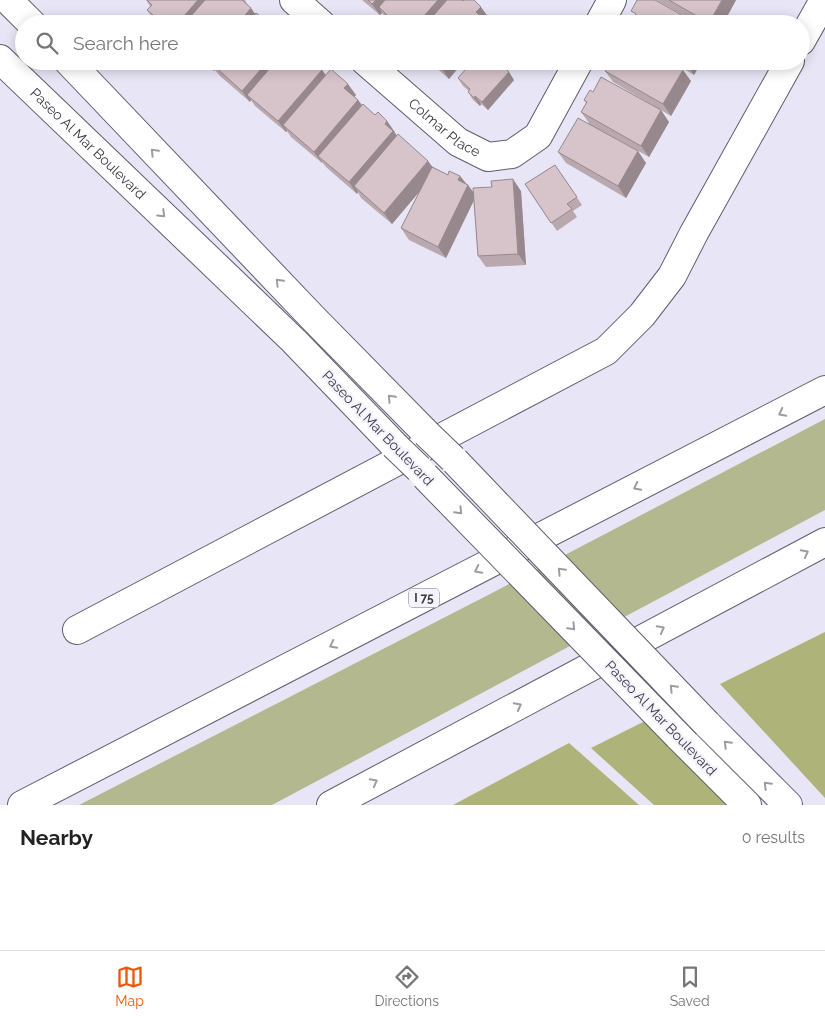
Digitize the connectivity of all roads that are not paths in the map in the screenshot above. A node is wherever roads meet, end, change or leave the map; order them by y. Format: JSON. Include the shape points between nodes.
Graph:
{"nodes":[{"id":1,"x":8,"y":0,"type":"edge"},
{"id":2,"x":294,"y":0,"type":"edge"},
{"id":3,"x":612,"y":0,"type":"edge"},
{"id":4,"x":824,"y":0,"type":"edge"},
{"id":5,"x":23,"y":15,"type":"edge"},
{"id":6,"x":311,"y":15,"type":"edge"},
{"id":7,"x":604,"y":15,"type":"edge"},
{"id":8,"x":810,"y":25,"type":"edge"},
{"id":9,"x":0,"y":59,"type":"edge"},
{"id":10,"x":77,"y":70,"type":"edge"},
{"id":11,"x":374,"y":70,"type":"edge"},
{"id":12,"x":574,"y":70,"type":"edge"},
{"id":13,"x":785,"y":70,"type":"edge"},
{"id":14,"x":825,"y":390,"type":"edge"},
{"id":15,"x":825,"y":542,"type":"edge"},
{"id":16,"x":77,"y":630,"type":"dead end"},
{"id":17,"x":22,"y":805,"type":"edge"},
{"id":18,"x":331,"y":805,"type":"edge"},
{"id":19,"x":747,"y":805,"type":"edge"},
{"id":20,"x":788,"y":805,"type":"edge"}],
"edges":[{"from":1,"to":5,"type":"main road"},
{"from":2,"to":6,"type":"main road"},
{"from":3,"to":7,"type":"main road"},
{"from":4,"to":8,"type":"main road"},
{"from":9,"to":19,"type":"main road","name":"Paseo Al Mar Boulevard","one_way":true,"bridge":true,"via":[[294,340]]},
{"from":20,"to":10,"type":"main road","name":"Paseo Al Mar Boulevard","one_way":true,"bridge":true,"via":[[312,317]]},
{"from":11,"to":12,"type":"main road","name":"Colmar Place","via":[[458,142],[488,157],[512,154],[538,136]]},
{"from":13,"to":16,"type":"main road","via":[[672,276],[642,316],[606,352]]},
{"from":14,"to":17,"type":"main road","number":"I 75","one_way":true},
{"from":18,"to":15,"type":"main road","one_way":true}]}
